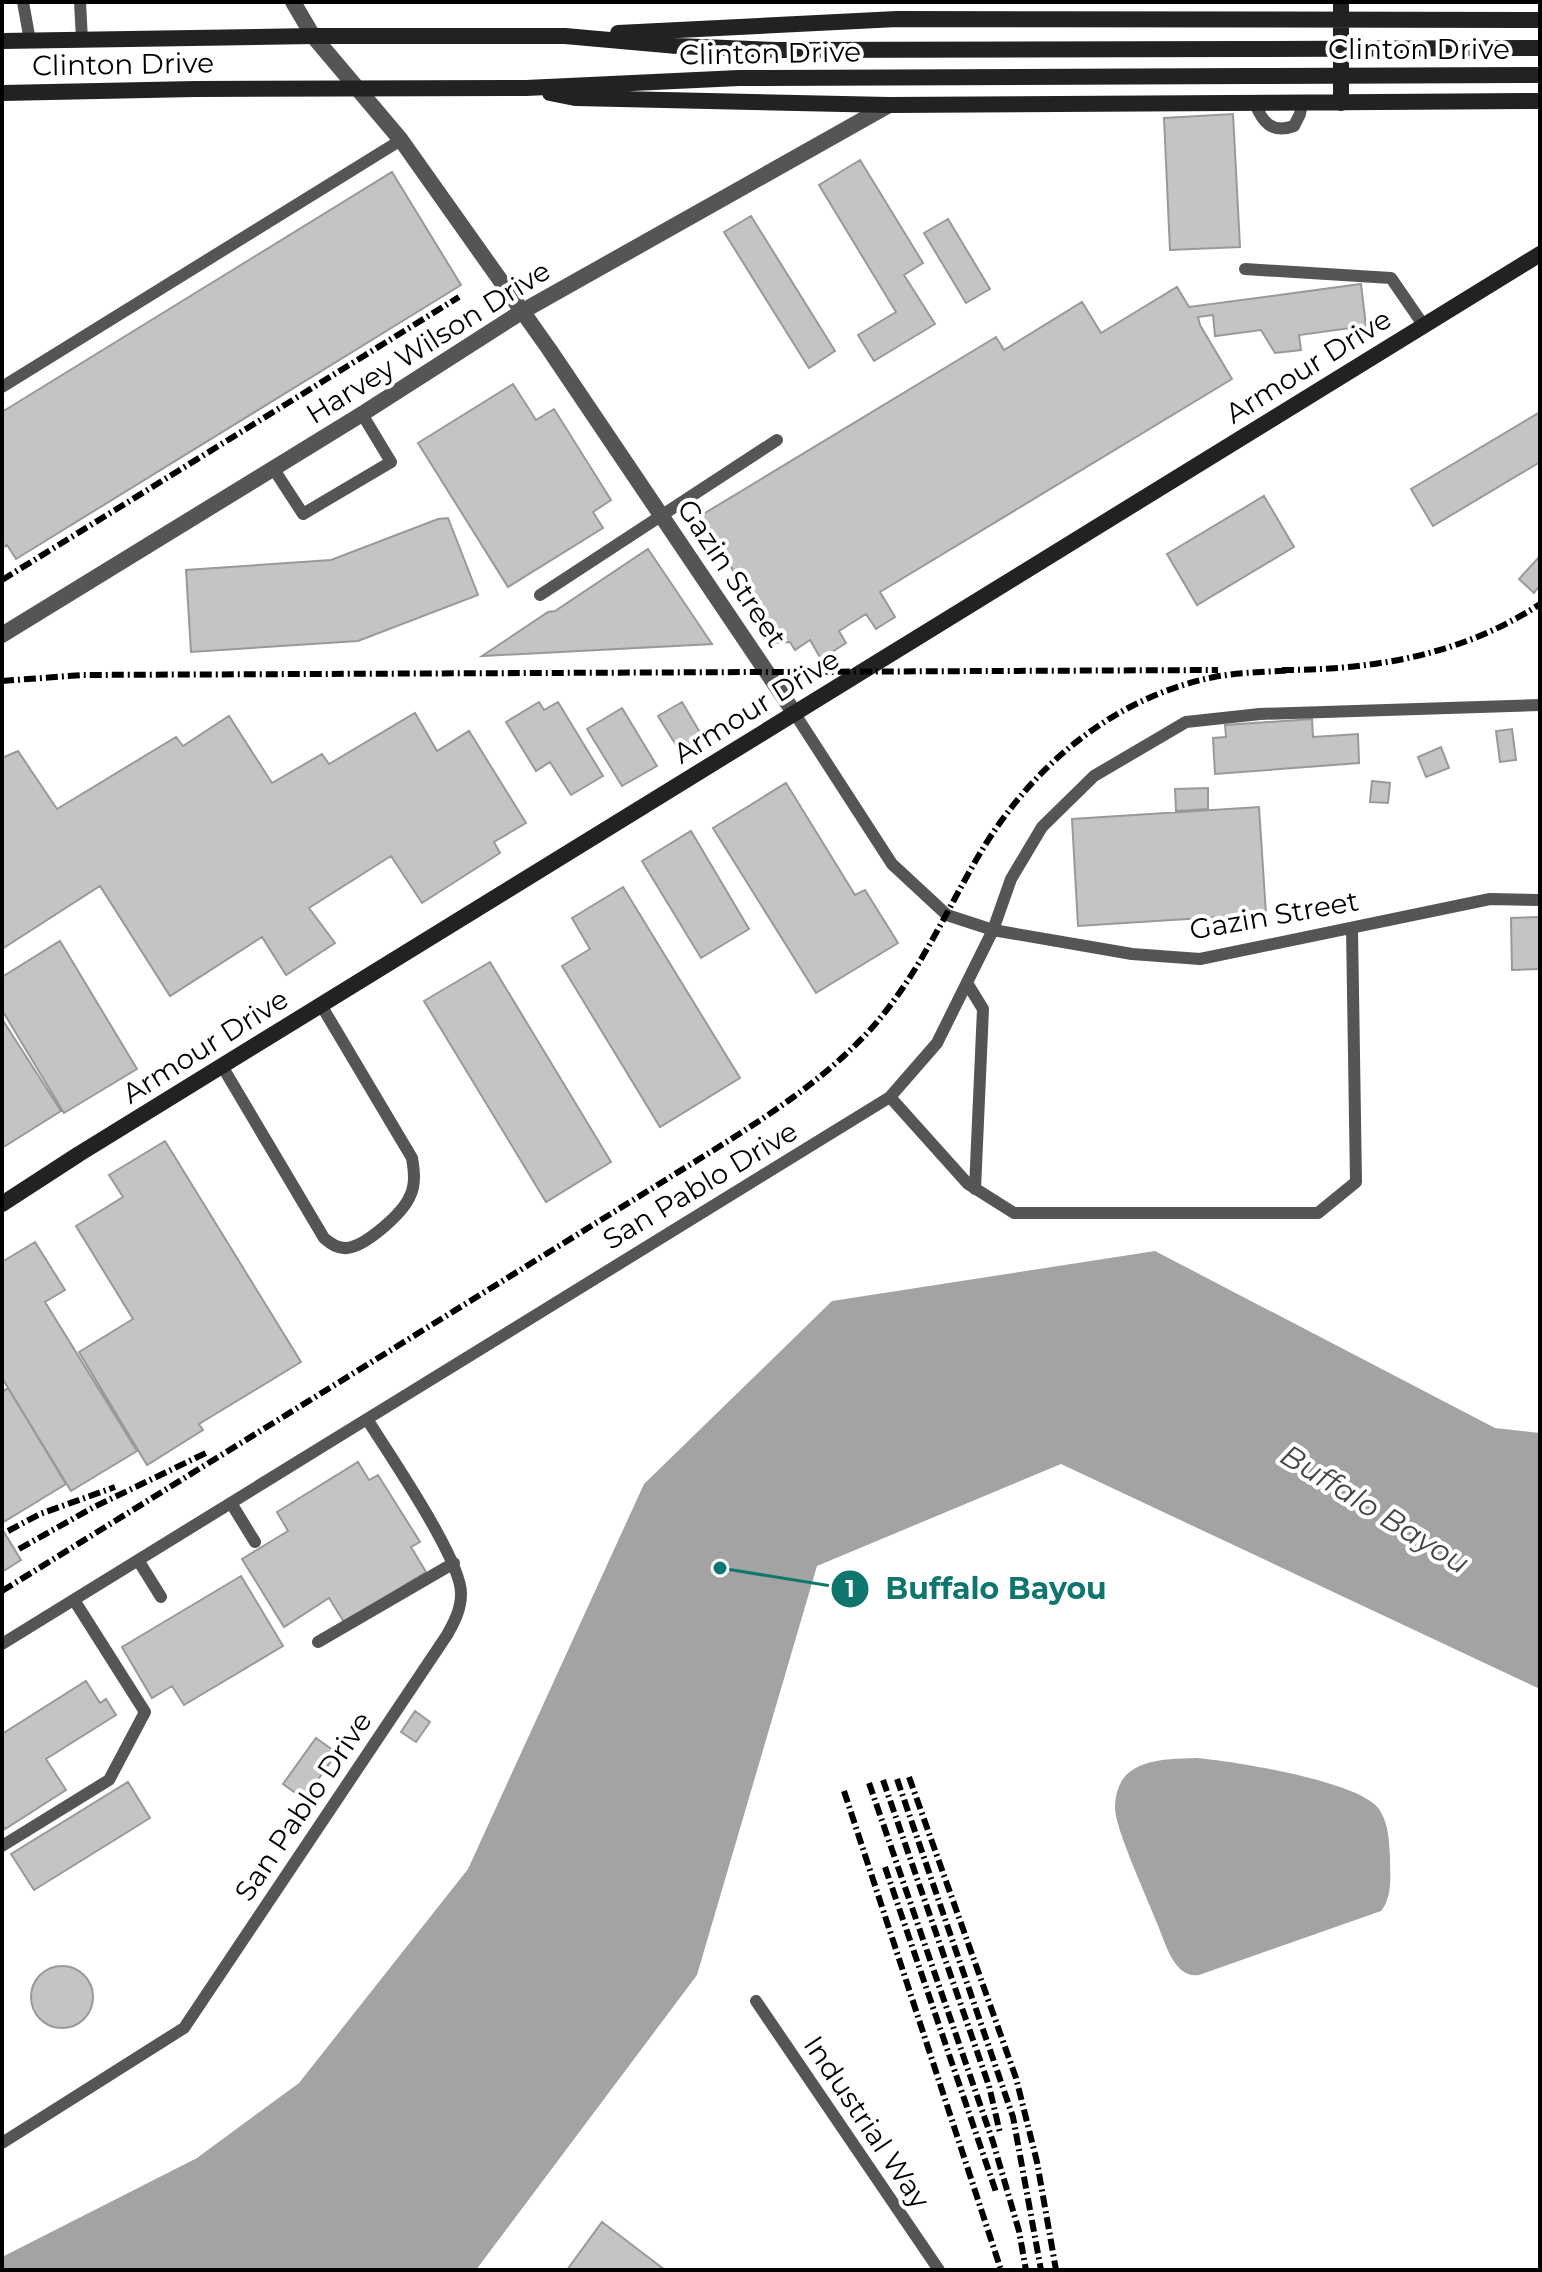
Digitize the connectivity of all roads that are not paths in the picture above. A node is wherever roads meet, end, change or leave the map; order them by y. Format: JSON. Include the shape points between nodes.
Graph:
{"nodes":[{"id":1,"x":23,"y":2,"type":"edge"},
{"id":2,"x":80,"y":2,"type":"edge"},
{"id":3,"x":293,"y":2,"type":"edge"},
{"id":4,"x":1341,"y":2,"type":"edge"},
{"id":5,"x":1540,"y":20,"type":"edge"},
{"id":6,"x":1341,"y":21,"type":"junction"},
{"id":7,"x":313,"y":36,"type":"junction"},
{"id":8,"x":565,"y":36,"type":"junction"},
{"id":9,"x":82,"y":40,"type":"junction"},
{"id":10,"x":2,"y":41,"type":"edge"},
{"id":11,"x":30,"y":41,"type":"junction"},
{"id":12,"x":1540,"y":48,"type":"edge"},
{"id":13,"x":1540,"y":75,"type":"edge"},
{"id":14,"x":526,"y":88,"type":"junction"},
{"id":15,"x":361,"y":90,"type":"junction"},
{"id":16,"x":2,"y":93,"type":"edge"},
{"id":17,"x":1540,"y":101,"type":"edge"},
{"id":18,"x":1255,"y":103,"type":"junction"},
{"id":19,"x":1302,"y":103,"type":"junction"},
{"id":20,"x":1341,"y":103,"type":"junction"},
{"id":21,"x":889,"y":105,"type":"junction"},
{"id":22,"x":401,"y":140,"type":"junction"},
{"id":23,"x":1540,"y":254,"type":"edge"},
{"id":24,"x":1245,"y":269,"type":"dead end"},
{"id":25,"x":523,"y":311,"type":"junction"},
{"id":26,"x":1424,"y":326,"type":"junction"},
{"id":27,"x":2,"y":387,"type":"edge"},
{"id":28,"x":362,"y":414,"type":"junction"},
{"id":29,"x":777,"y":440,"type":"dead end"},
{"id":30,"x":273,"y":468,"type":"junction"},
{"id":31,"x":661,"y":515,"type":"junction"},
{"id":32,"x":540,"y":595,"type":"dead end"},
{"id":33,"x":2,"y":635,"type":"edge"},
{"id":34,"x":1540,"y":705,"type":"edge"},
{"id":35,"x":795,"y":714,"type":"junction"},
{"id":36,"x":1540,"y":900,"type":"edge"},
{"id":37,"x":1352,"y":928,"type":"junction"},
{"id":38,"x":993,"y":930,"type":"junction"},
{"id":39,"x":967,"y":983,"type":"junction"},
{"id":40,"x":321,"y":1005,"type":"junction"},
{"id":41,"x":222,"y":1066,"type":"junction"},
{"id":42,"x":890,"y":1097,"type":"junction"},
{"id":43,"x":975,"y":1189,"type":"junction"},
{"id":44,"x":2,"y":1204,"type":"edge"},
{"id":45,"x":367,"y":1419,"type":"junction"},
{"id":46,"x":231,"y":1503,"type":"junction"},
{"id":47,"x":255,"y":1542,"type":"dead end"},
{"id":48,"x":138,"y":1560,"type":"junction"},
{"id":49,"x":454,"y":1563,"type":"junction"},
{"id":50,"x":161,"y":1597,"type":"dead end"},
{"id":51,"x":74,"y":1600,"type":"junction"},
{"id":52,"x":318,"y":1642,"type":"dead end"},
{"id":53,"x":2,"y":1644,"type":"edge"},
{"id":54,"x":2,"y":1846,"type":"edge"},
{"id":55,"x":756,"y":2001,"type":"dead end"},
{"id":56,"x":2,"y":2143,"type":"edge"},
{"id":57,"x":939,"y":2270,"type":"edge"}],
"edges":[{"from":1,"to":11,"type":"lane"},
{"from":2,"to":9,"type":"lane"},
{"from":3,"to":7,"type":"street","name":"Gazin Street"},
{"from":4,"to":6,"type":"street"},
{"from":5,"to":6,"type":"street"},
{"from":6,"to":8,"type":"street","via":[[897,19]]},
{"from":6,"to":20,"type":"street"},
{"from":7,"to":8,"type":"street","name":"Clinton Drive"},
{"from":7,"to":9,"type":"street","name":"Clinton Drive"},
{"from":7,"to":15,"type":"street","name":"Gazin Street"},
{"from":8,"to":12,"type":"street","name":"Clinton Drive","bridge":true,"via":[[776,50]]},
{"from":9,"to":11,"type":"street","name":"Clinton Drive"},
{"from":10,"to":11,"type":"street","name":"Clinton Drive"},
{"from":13,"to":14,"type":"street","name":"Clinton Drive","bridge":true,"via":[[739,78]]},
{"from":14,"to":15,"type":"street","name":"Clinton Drive"},
{"from":14,"to":21,"type":"street","via":[[575,98]]},
{"from":15,"to":16,"type":"street","name":"Clinton Drive"},
{"from":15,"to":22,"type":"street","name":"Gazin Street"},
{"from":17,"to":20,"type":"street"},
{"from":18,"to":19,"type":"street"},
{"from":18,"to":19,"type":"lane","via":[[1268,126],[1287,129],[1294,126]]},
{"from":18,"to":21,"type":"street"},
{"from":19,"to":20,"type":"street"},
{"from":21,"to":25,"type":"street","name":"Harvey Wilson Drive"},
{"from":22,"to":25,"type":"street","name":"Gazin Street"},
{"from":22,"to":27,"type":"lane"},
{"from":23,"to":26,"type":"street","name":"Armour Drive"},
{"from":24,"to":26,"type":"lane","via":[[1391,278]]},
{"from":25,"to":28,"type":"street","name":"Harvey Wilson Drive"},
{"from":25,"to":31,"type":"street","name":"Gazin Street"},
{"from":26,"to":35,"type":"street","name":"Armour Drive"},
{"from":28,"to":30,"type":"street","name":"Harvey Wilson Drive"},
{"from":28,"to":30,"type":"lane","via":[[391,462],[303,514]]},
{"from":29,"to":31,"type":"lane"},
{"from":30,"to":33,"type":"street","name":"Harvey Wilson Drive"},
{"from":31,"to":32,"type":"lane"},
{"from":31,"to":35,"type":"street","name":"Gazin Street"},
{"from":34,"to":38,"type":"lane","name":"San Pablo Drive","via":[[1260,714],[1186,722],[1094,776],[1042,827],[1011,879]]},
{"from":35,"to":38,"type":"lane","name":"Gazin Street","via":[[892,864],[947,915]]},
{"from":35,"to":40,"type":"street","name":"Armour Drive"},
{"from":36,"to":37,"type":"lane","name":"Gazin Street","via":[[1490,899]]},
{"from":37,"to":38,"type":"lane","name":"Gazin Street","via":[[1200,959],[1132,954]]},
{"from":37,"to":43,"type":"lane","via":[[1356,1182],[1318,1213],[1014,1213]]},
{"from":38,"to":39,"type":"lane","name":"San Pablo Drive"},
{"from":39,"to":42,"type":"lane","name":"San Pablo Drive","via":[[937,1043]]},
{"from":39,"to":43,"type":"lane","via":[[983,1009]]},
{"from":40,"to":41,"type":"street","name":"Armour Drive"},
{"from":40,"to":41,"type":"lane","via":[[412,1158],[414,1172],[404,1208],[352,1247],[337,1247],[324,1238]]},
{"from":41,"to":44,"type":"street","name":"Armour Drive"},
{"from":42,"to":43,"type":"lane"},
{"from":42,"to":45,"type":"lane","name":"San Pablo Drive"},
{"from":45,"to":46,"type":"lane","name":"San Pablo Drive"},
{"from":45,"to":49,"type":"lane","name":"San Pablo Drive"},
{"from":46,"to":47,"type":"lane"},
{"from":46,"to":48,"type":"lane","name":"San Pablo Drive"},
{"from":48,"to":50,"type":"lane"},
{"from":48,"to":51,"type":"lane","name":"San Pablo Drive"},
{"from":49,"to":52,"type":"lane"},
{"from":49,"to":56,"type":"lane","name":"San Pablo Drive","via":[[461,1594],[447,1635],[184,2028]]},
{"from":51,"to":53,"type":"lane","name":"San Pablo Drive"},
{"from":51,"to":54,"type":"lane","via":[[145,1712],[109,1780]]},
{"from":55,"to":57,"type":"lane","name":"Industrial Way"}]}
